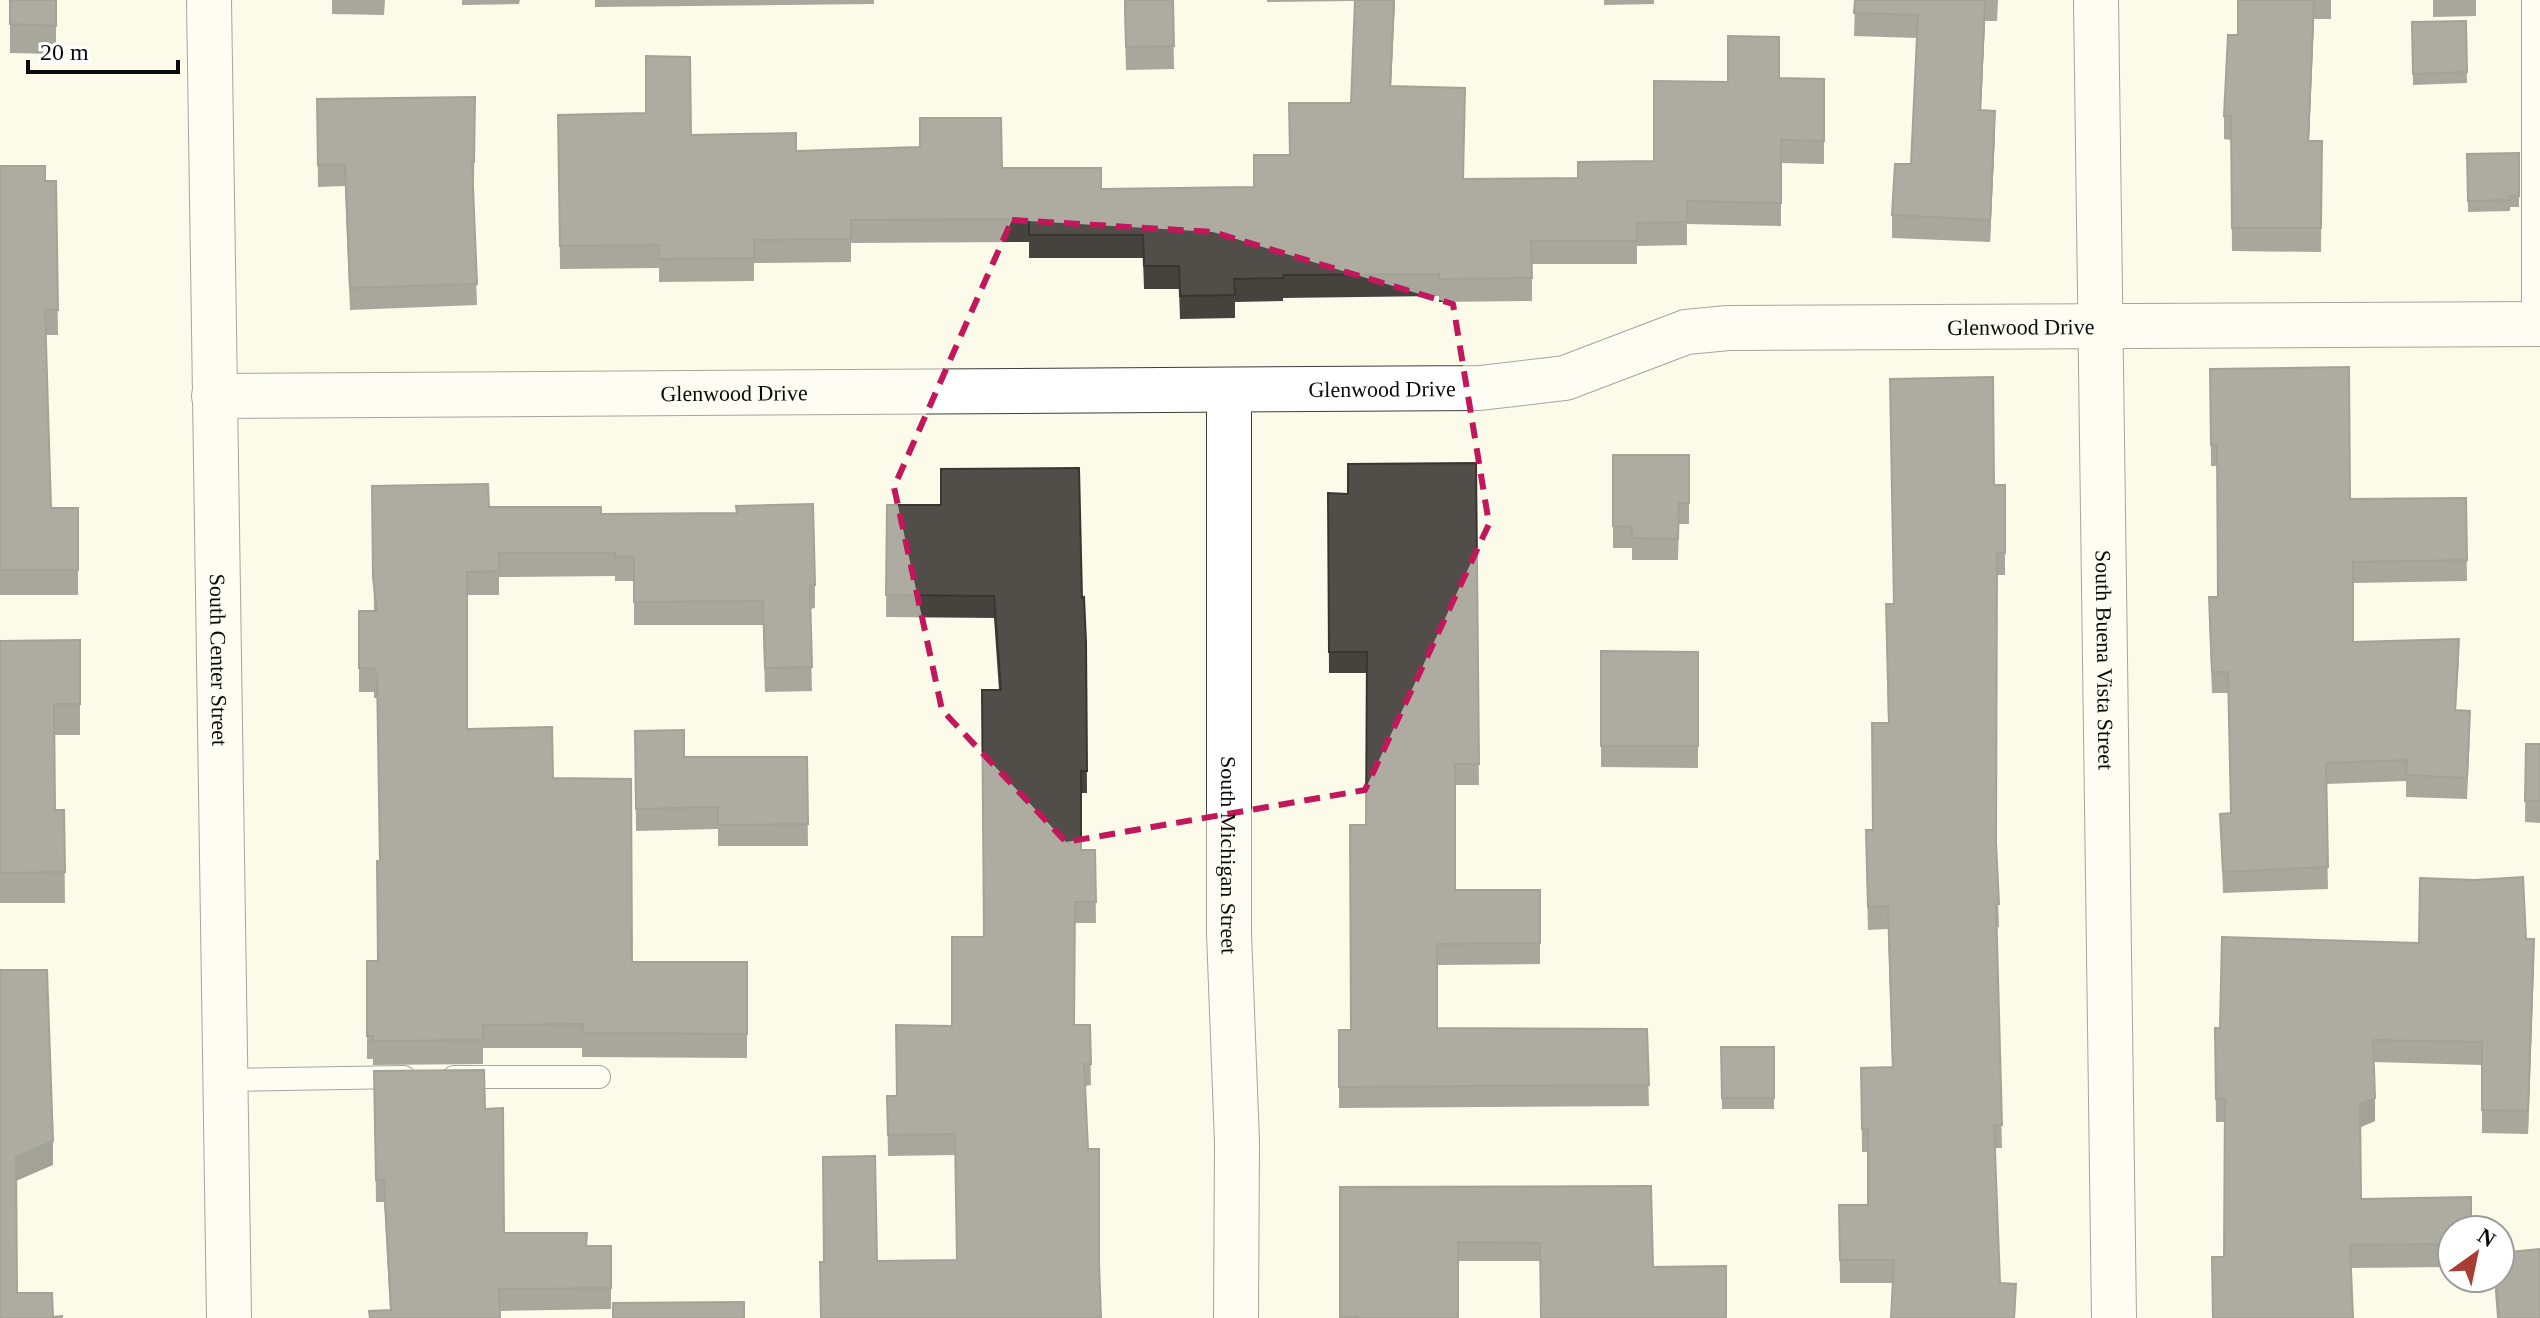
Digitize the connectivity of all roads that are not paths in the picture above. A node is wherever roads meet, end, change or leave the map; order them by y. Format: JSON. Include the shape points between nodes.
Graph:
{"nodes":[{"id":1,"x":209,"y":0,"type":"edge"},
{"id":2,"x":2096,"y":0,"type":"edge"},
{"id":3,"x":2533,"y":0,"type":"edge"},
{"id":4,"x":2536,"y":324,"type":"edge"},
{"id":5,"x":2101,"y":327,"type":"junction"},
{"id":6,"x":1229,"y":391,"type":"junction"},
{"id":7,"x":214,"y":396,"type":"junction"},
{"id":8,"x":599,"y":1077,"type":"dead end"},
{"id":9,"x":225,"y":1080,"type":"junction"},
{"id":10,"x":229,"y":1318,"type":"edge"},
{"id":11,"x":1236,"y":1318,"type":"edge"},
{"id":12,"x":2114,"y":1318,"type":"edge"}],
"edges":[{"from":1,"to":7,"type":"street","name":"South Center Street"},
{"from":2,"to":5,"type":"street","name":"South Buena Vista Street"},
{"from":3,"to":4,"type":"lane"},
{"from":4,"to":5,"type":"street","name":"Glenwood Drive"},
{"from":5,"to":6,"type":"street","name":"Glenwood Drive","via":[[1728,328],[1686,332],[1565,378],[1480,388]]},
{"from":5,"to":12,"type":"street","name":"South Buena Vista Street"},
{"from":6,"to":7,"type":"street","name":"Glenwood Drive"},
{"from":6,"to":11,"type":"street","name":"South Michigan Street","via":[[1229,933],[1237,1142]]},
{"from":7,"to":9,"type":"street","name":"South Center Street"},
{"from":8,"to":9,"type":"lane"},
{"from":9,"to":10,"type":"street","name":"South Center Street"}]}
